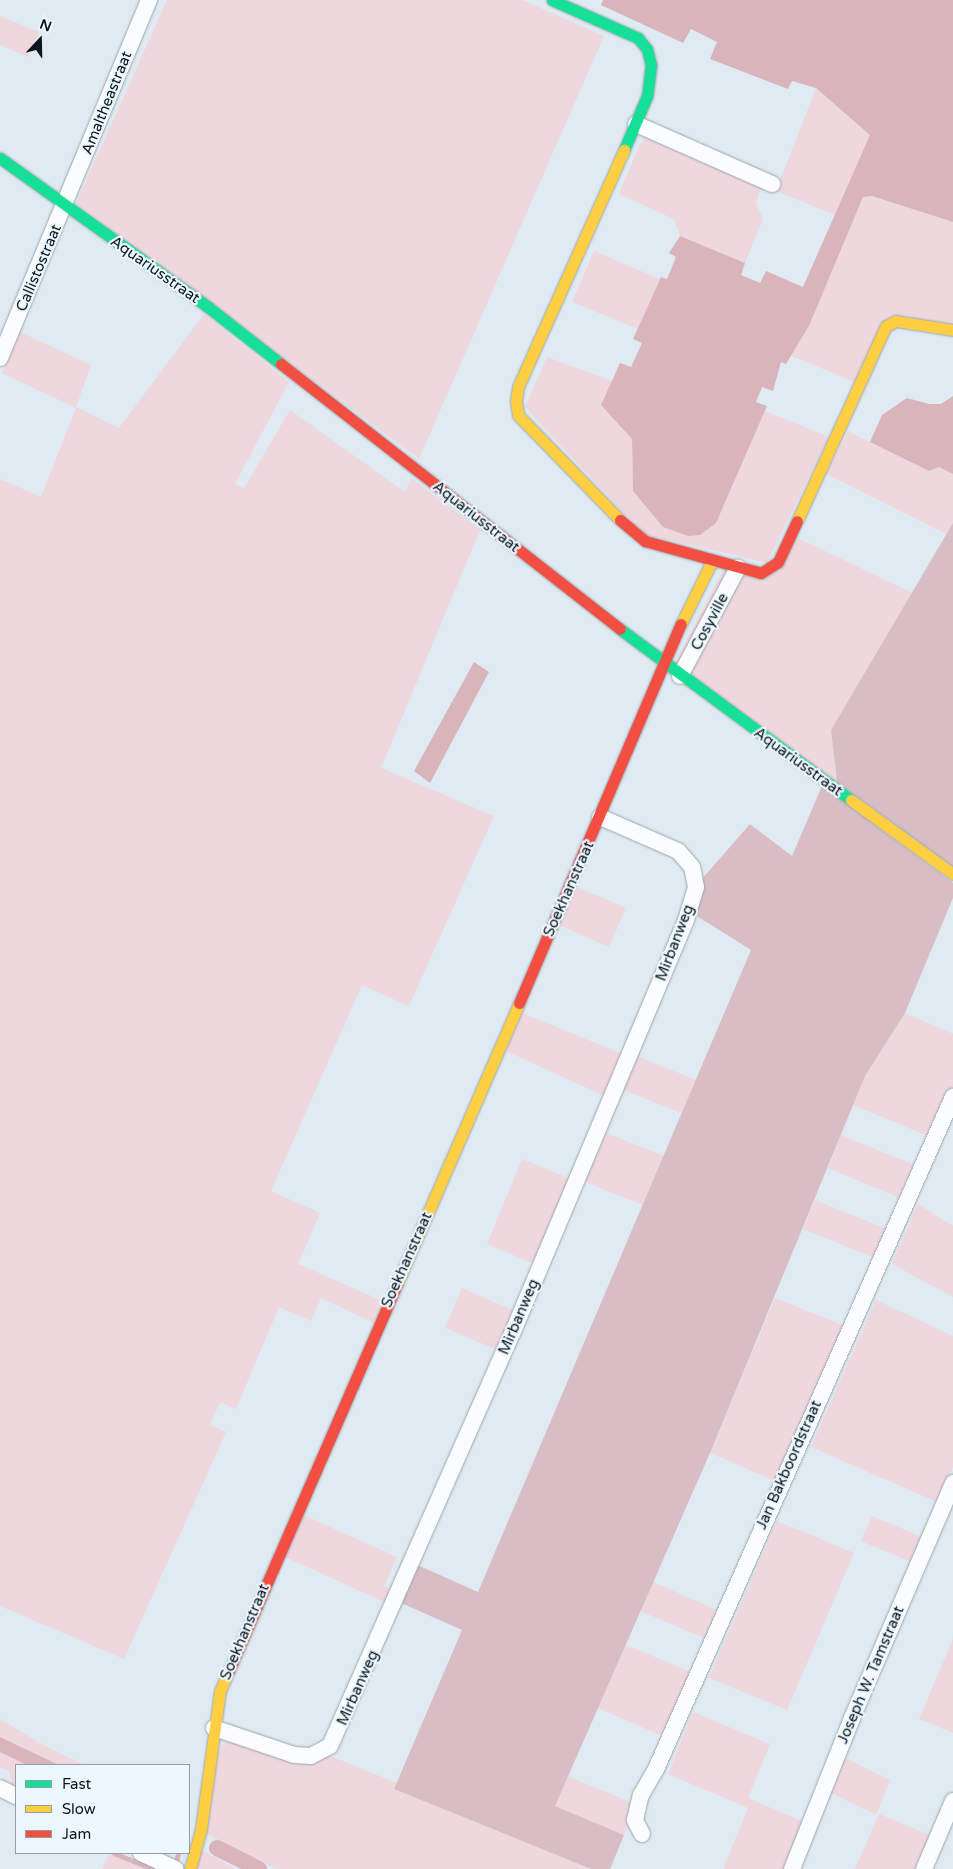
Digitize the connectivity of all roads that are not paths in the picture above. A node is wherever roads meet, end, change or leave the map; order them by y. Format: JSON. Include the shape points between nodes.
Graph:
{"nodes":[{"id":1,"x":149,"y":0,"type":"edge"},
{"id":2,"x":552,"y":0,"type":"edge"},
{"id":3,"x":636,"y":124,"type":"junction"},
{"id":4,"x":0,"y":158,"type":"edge"},
{"id":5,"x":772,"y":184,"type":"dead end"},
{"id":6,"x":65,"y":205,"type":"junction"},
{"id":7,"x":953,"y":330,"type":"edge"},
{"id":8,"x":0,"y":358,"type":"edge"},
{"id":9,"x":712,"y":561,"type":"junction"},
{"id":10,"x":738,"y":568,"type":"junction"},
{"id":11,"x":673,"y":643,"type":"junction"},
{"id":12,"x":693,"y":655,"type":"junction"},
{"id":13,"x":662,"y":662,"type":"junction"},
{"id":14,"x":680,"y":676,"type":"junction"},
{"id":15,"x":600,"y":817,"type":"junction"},
{"id":16,"x":953,"y":874,"type":"edge"},
{"id":17,"x":953,"y":1098,"type":"edge"},
{"id":18,"x":953,"y":1483,"type":"edge"},
{"id":19,"x":214,"y":1728,"type":"junction"},
{"id":20,"x":0,"y":1788,"type":"edge"},
{"id":21,"x":15,"y":1796,"type":"edge"},
{"id":22,"x":953,"y":1801,"type":"edge"},
{"id":23,"x":642,"y":1834,"type":"dead end"},
{"id":24,"x":143,"y":1854,"type":"edge"},
{"id":25,"x":192,"y":1864,"type":"edge"},
{"id":26,"x":176,"y":1869,"type":"edge"},
{"id":27,"x":792,"y":1869,"type":"edge"},
{"id":28,"x":924,"y":1869,"type":"edge"}],
"edges":[{"from":1,"to":6,"type":"street","name":"Amaltheastraat"},
{"from":2,"to":3,"type":"street","via":[[638,38],[647,49],[650,65],[647,96]]},
{"from":3,"to":5,"type":"street"},
{"from":3,"to":9,"type":"street","via":[[518,387],[518,414],[639,538]]},
{"from":4,"to":6,"type":"street","name":"Aquariusstraat"},
{"from":6,"to":8,"type":"street","name":"Callistostraat"},
{"from":6,"to":13,"type":"street","name":"Aquariusstraat","via":[[208,307]]},
{"from":7,"to":10,"type":"street","via":[[896,321],[886,326],[778,562],[761,572]]},
{"from":9,"to":10,"type":"street"},
{"from":9,"to":11,"type":"street","name":"Cosyville"},
{"from":10,"to":12,"type":"street","name":"Cosyville"},
{"from":11,"to":12,"type":"street"},
{"from":11,"to":13,"type":"street","name":"Cosyville"},
{"from":12,"to":14,"type":"street","name":"Cosyville"},
{"from":13,"to":14,"type":"street","name":"Aquariusstraat"},
{"from":13,"to":15,"type":"street","name":"Soekhanstraat"},
{"from":14,"to":16,"type":"street","name":"Aquariusstraat"},
{"from":15,"to":19,"type":"street","name":"Soekhanstraat","via":[[220,1691]]},
{"from":15,"to":19,"type":"street","name":"Mirbanweg","via":[[678,851],[692,867],[696,887],[686,920],[516,1325],[330,1746],[312,1756],[294,1754]]},
{"from":17,"to":23,"type":"street","name":"Jan Bakboordstraat","via":[[656,1769],[641,1795],[635,1820]]},
{"from":18,"to":27,"type":"street","name":"Joseph W. Tamstraat","via":[[852,1718]]},
{"from":19,"to":25,"type":"street","name":"Soekhanstraat","via":[[201,1829]]},
{"from":20,"to":21,"type":"street"},
{"from":22,"to":28,"type":"street"},
{"from":24,"to":26,"type":"street"}]}
